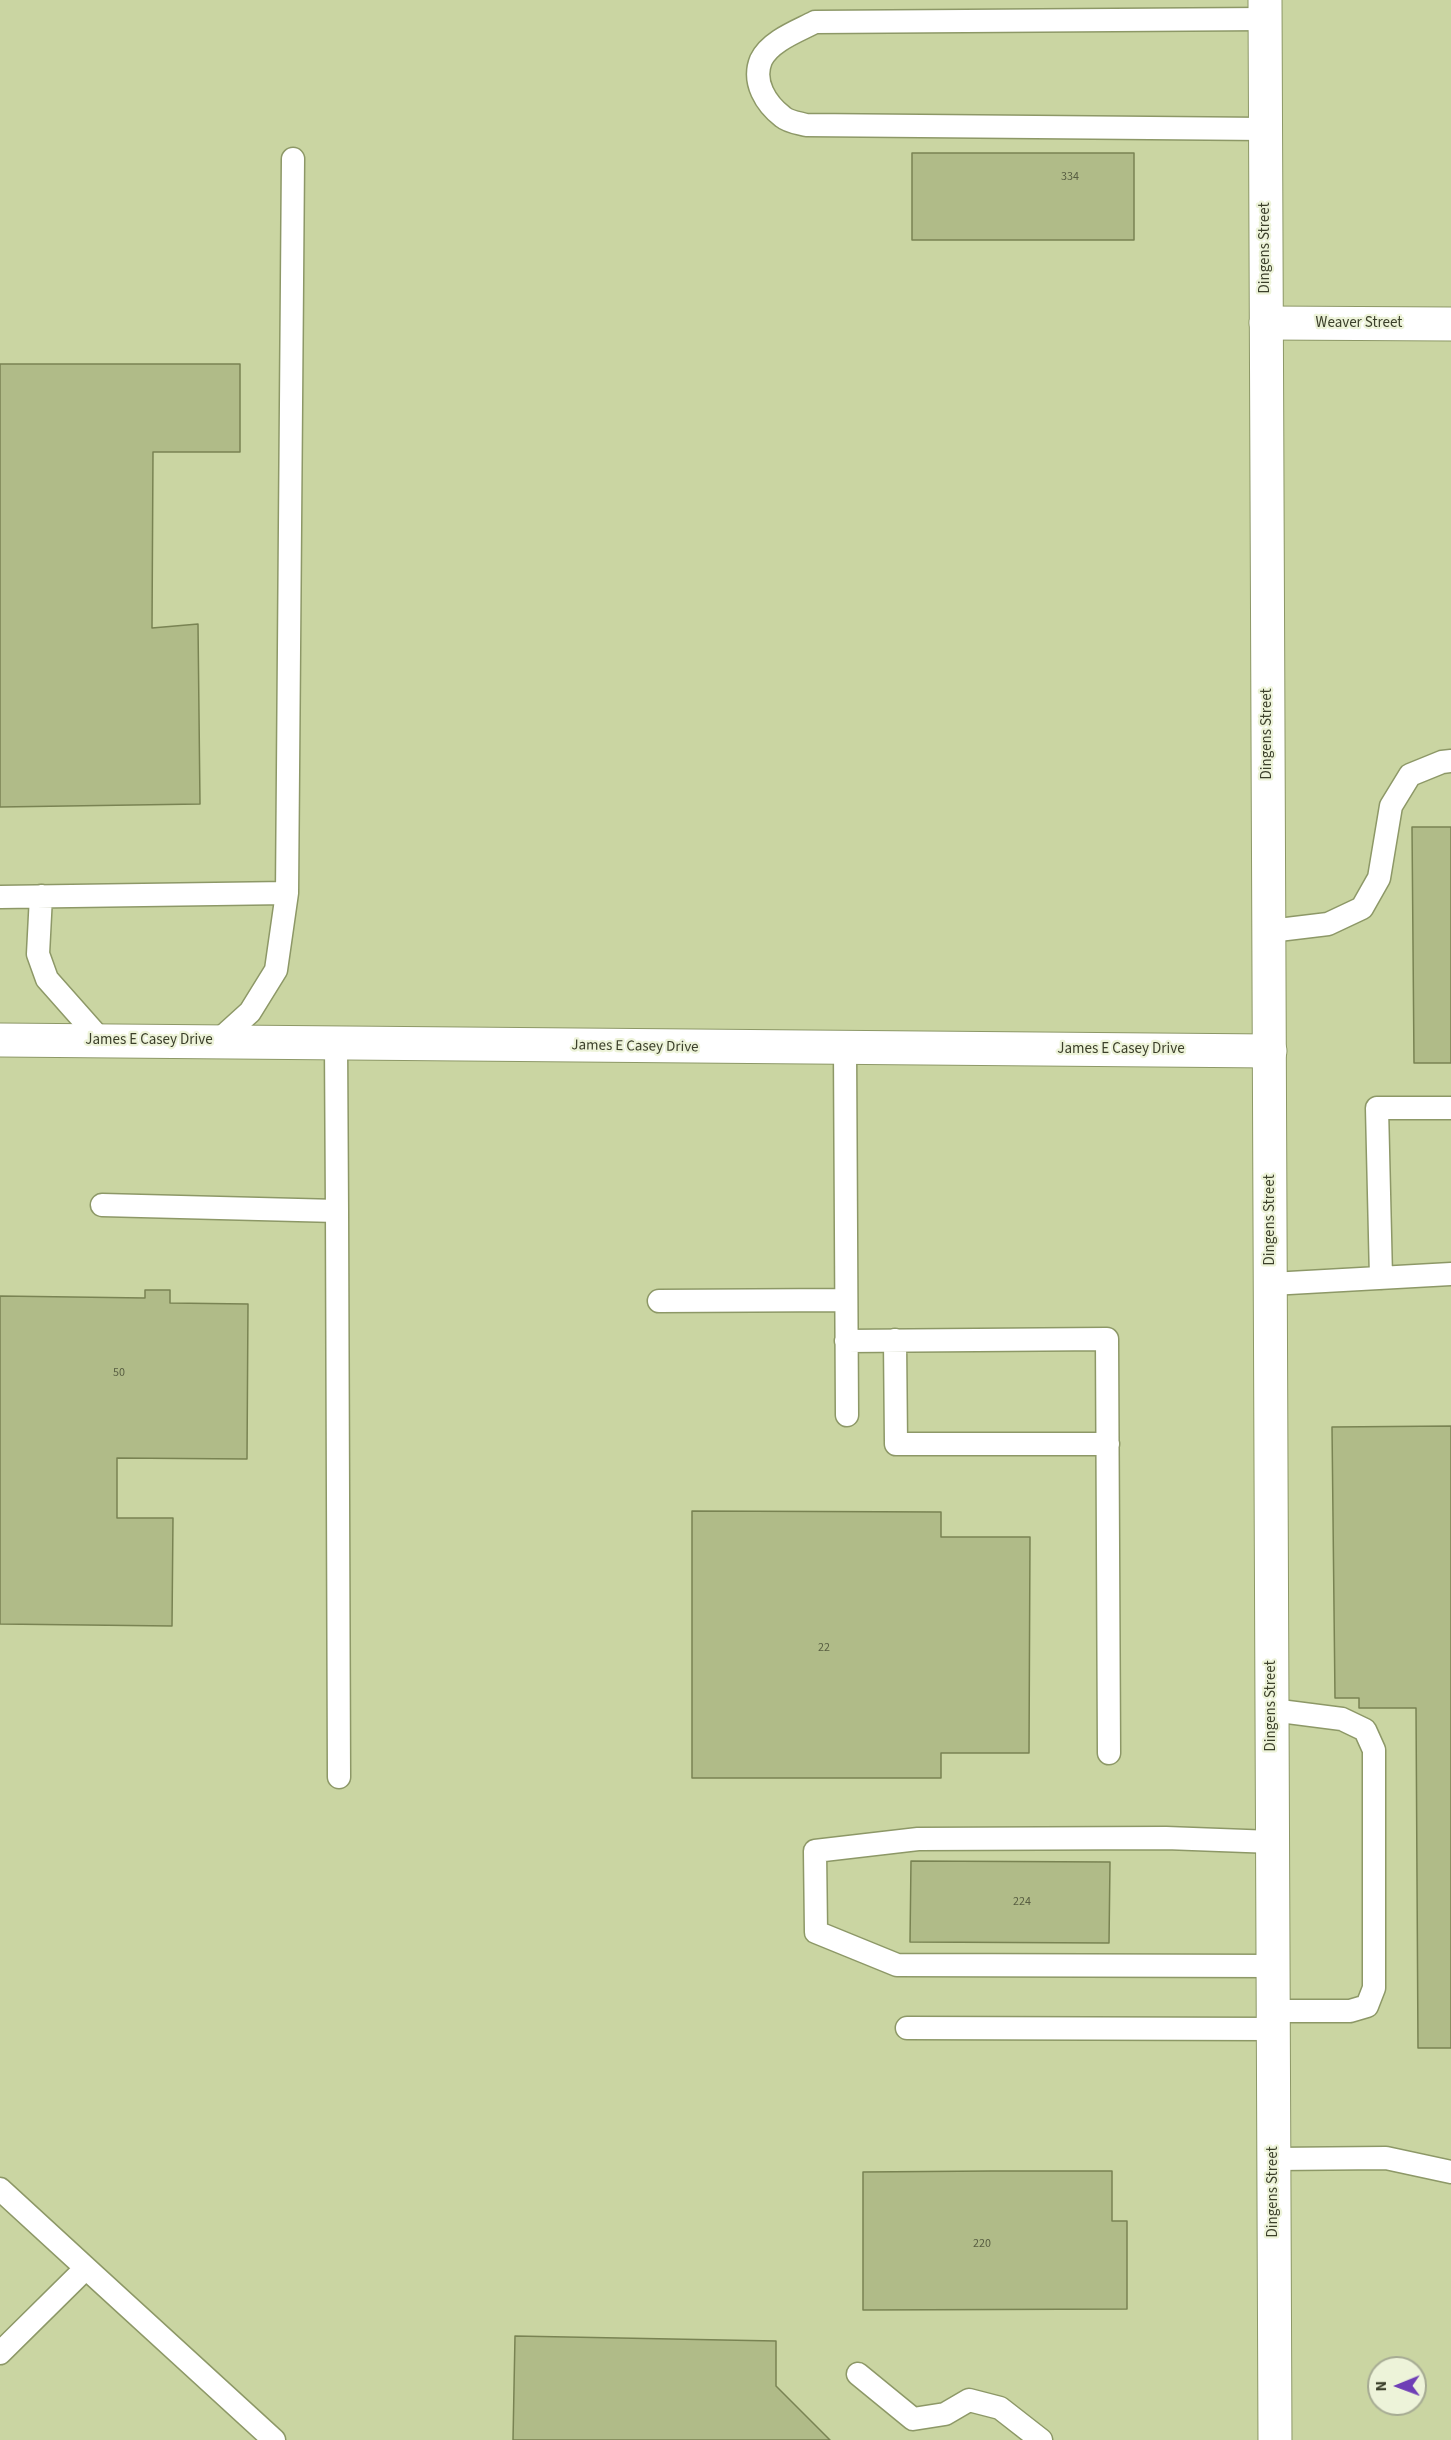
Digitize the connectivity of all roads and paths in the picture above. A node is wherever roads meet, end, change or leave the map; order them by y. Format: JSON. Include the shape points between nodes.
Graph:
{"nodes":[{"id":1,"x":1265,"y":10,"type":"edge"},
{"id":2,"x":1265,"y":129,"type":"junction"},
{"id":3,"x":292,"y":159,"type":"dead end"},
{"id":4,"x":1266,"y":323,"type":"junction"},
{"id":5,"x":1451,"y":324,"type":"edge"},
{"id":6,"x":1451,"y":761,"type":"edge"},
{"id":7,"x":287,"y":893,"type":"junction"},
{"id":8,"x":41,"y":896,"type":"junction"},
{"id":9,"x":0,"y":897,"type":"edge"},
{"id":10,"x":1270,"y":931,"type":"junction"},
{"id":11,"x":0,"y":1040,"type":"edge"},
{"id":12,"x":101,"y":1040,"type":"junction"},
{"id":13,"x":218,"y":1041,"type":"junction"},
{"id":14,"x":336,"y":1042,"type":"junction"},
{"id":15,"x":845,"y":1048,"type":"junction"},
{"id":16,"x":1270,"y":1051,"type":"junction"},
{"id":17,"x":1451,"y":1108,"type":"edge"},
{"id":18,"x":102,"y":1205,"type":"dead end"},
{"id":19,"x":337,"y":1211,"type":"junction"},
{"id":20,"x":1451,"y":1274,"type":"edge"},
{"id":21,"x":1381,"y":1278,"type":"junction"},
{"id":22,"x":1271,"y":1284,"type":"junction"},
{"id":23,"x":846,"y":1300,"type":"junction"},
{"id":24,"x":659,"y":1301,"type":"dead end"},
{"id":25,"x":895,"y":1340,"type":"junction"},
{"id":26,"x":846,"y":1341,"type":"junction"},
{"id":27,"x":847,"y":1414,"type":"dead end"},
{"id":28,"x":1108,"y":1444,"type":"junction"},
{"id":29,"x":1272,"y":1710,"type":"junction"},
{"id":30,"x":1109,"y":1753,"type":"dead end"},
{"id":31,"x":339,"y":1777,"type":"dead end"},
{"id":32,"x":1273,"y":1842,"type":"junction"},
{"id":33,"x":1274,"y":1966,"type":"junction"},
{"id":34,"x":1274,"y":2020,"type":"junction"},
{"id":35,"x":907,"y":2028,"type":"dead end"},
{"id":36,"x":1274,"y":2159,"type":"junction"},
{"id":37,"x":1451,"y":2172,"type":"edge"},
{"id":38,"x":0,"y":2189,"type":"edge"},
{"id":39,"x":86,"y":2268,"type":"junction"},
{"id":40,"x":0,"y":2353,"type":"edge"},
{"id":41,"x":858,"y":2374,"type":"dead end"},
{"id":42,"x":274,"y":2440,"type":"edge"},
{"id":43,"x":1041,"y":2440,"type":"edge"},
{"id":44,"x":1275,"y":2440,"type":"edge"}],
"edges":[{"from":1,"to":2,"type":"street","name":"Dingens Street"},
{"from":1,"to":2,"type":"lane","via":[[815,22],[775,44],[761,60],[758,82],[767,101],[785,119],[806,125]]},
{"from":2,"to":4,"type":"street","name":"Dingens Street"},
{"from":3,"to":7,"type":"lane"},
{"from":4,"to":5,"type":"street","name":"Weaver Street"},
{"from":4,"to":10,"type":"street","name":"Dingens Street"},
{"from":6,"to":10,"type":"lane","via":[[1410,775],[1397,795],[1391,806],[1379,878],[1362,908],[1328,924]]},
{"from":7,"to":8,"type":"lane"},
{"from":7,"to":13,"type":"lane","via":[[276,970],[250,1012]]},
{"from":8,"to":9,"type":"lane"},
{"from":8,"to":12,"type":"lane","via":[[38,954],[47,979]]},
{"from":10,"to":16,"type":"street","name":"Dingens Street"},
{"from":11,"to":12,"type":"street","name":"James E Casey Drive"},
{"from":12,"to":13,"type":"street","name":"James E Casey Drive"},
{"from":13,"to":14,"type":"street","name":"James E Casey Drive"},
{"from":14,"to":15,"type":"street","name":"James E Casey Drive"},
{"from":14,"to":19,"type":"lane"},
{"from":15,"to":16,"type":"street","name":"James E Casey Drive"},
{"from":15,"to":23,"type":"lane"},
{"from":16,"to":22,"type":"street","name":"Dingens Street"},
{"from":17,"to":21,"type":"lane","via":[[1377,1108]]},
{"from":18,"to":19,"type":"lane"},
{"from":19,"to":31,"type":"lane"},
{"from":20,"to":21,"type":"lane"},
{"from":21,"to":22,"type":"lane"},
{"from":22,"to":29,"type":"street","name":"Dingens Street"},
{"from":23,"to":24,"type":"lane"},
{"from":23,"to":26,"type":"lane"},
{"from":25,"to":26,"type":"lane"},
{"from":25,"to":28,"type":"lane","via":[[896,1444]]},
{"from":25,"to":28,"type":"lane","via":[[1107,1340]]},
{"from":26,"to":27,"type":"lane"},
{"from":28,"to":30,"type":"lane"},
{"from":29,"to":32,"type":"street","name":"Dingens Street"},
{"from":29,"to":34,"type":"lane","via":[[1342,1719],[1365,1730],[1374,1750],[1374,1988],[1367,2006]]},
{"from":32,"to":33,"type":"street","name":"Dingens Street"},
{"from":32,"to":33,"type":"lane","via":[[1166,1838],[929,1839],[815,1851],[816,1932],[897,1965]]},
{"from":33,"to":34,"type":"street","name":"Dingens Street"},
{"from":34,"to":35,"type":"lane"},
{"from":34,"to":36,"type":"street","name":"Dingens Street"},
{"from":36,"to":37,"type":"lane","via":[[1386,2158]]},
{"from":36,"to":44,"type":"street","name":"Dingens Street"},
{"from":38,"to":39,"type":"lane"},
{"from":39,"to":40,"type":"lane"},
{"from":39,"to":42,"type":"lane"},
{"from":41,"to":43,"type":"lane","via":[[913,2419],[945,2414],[969,2400],[1000,2408]]}]}
